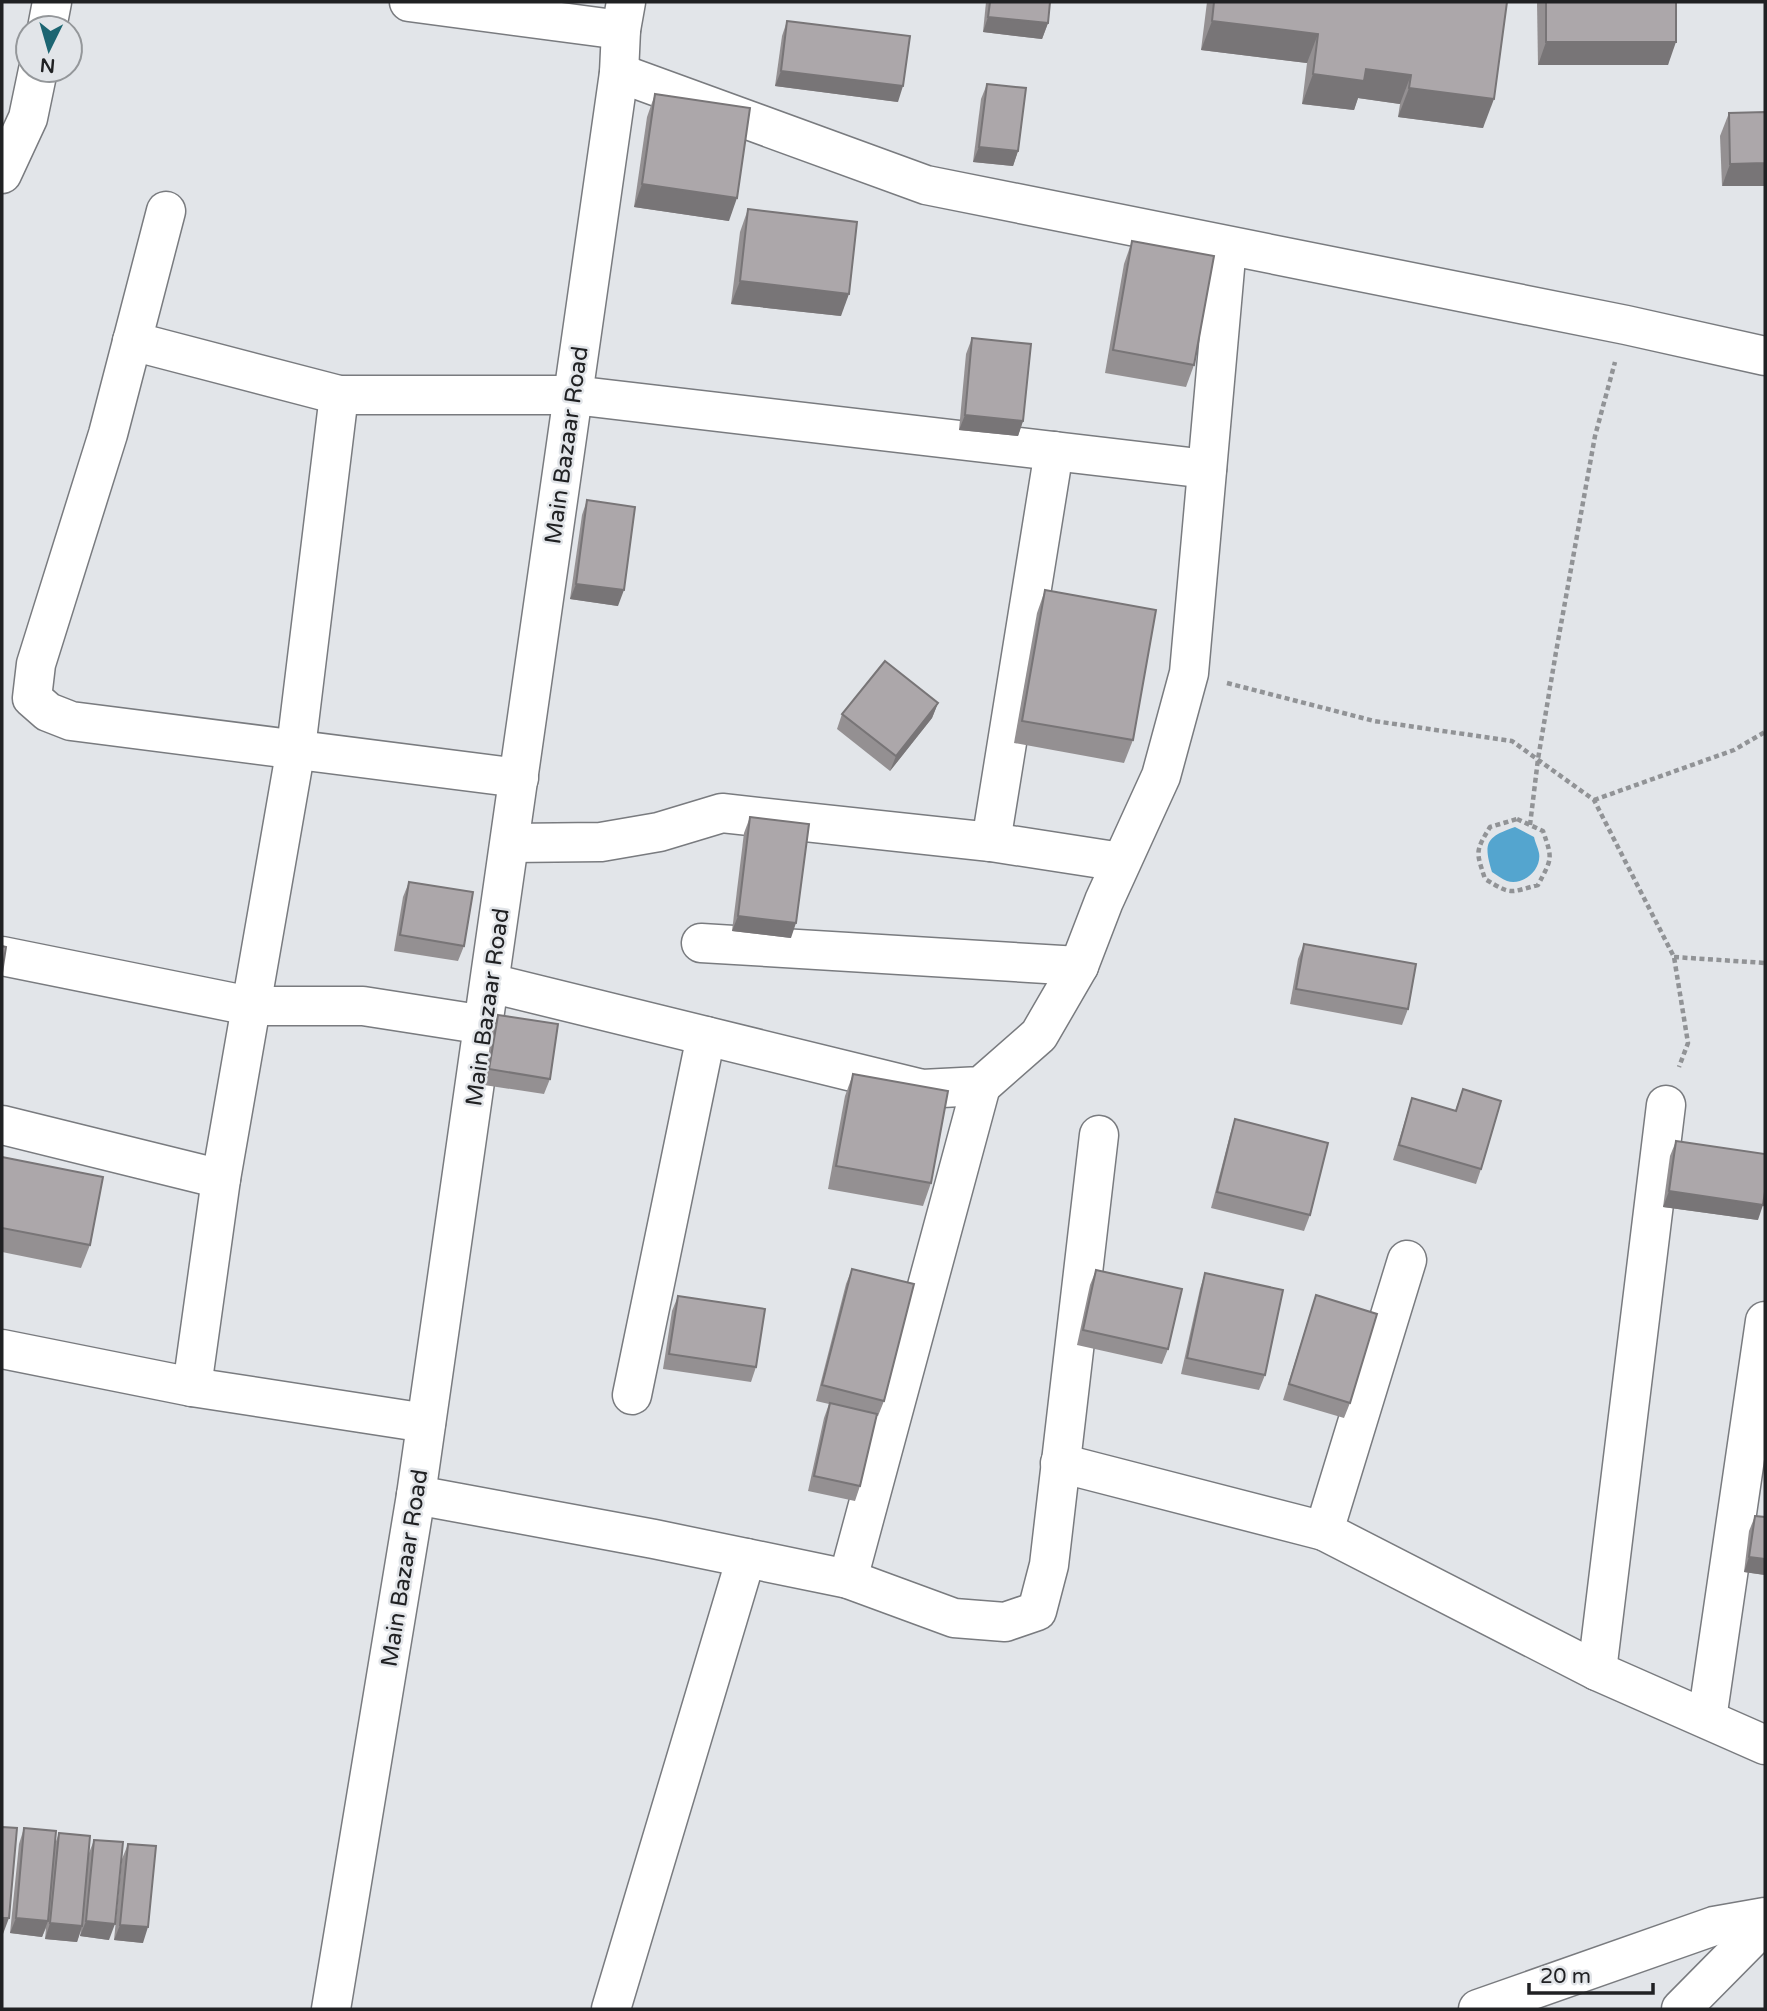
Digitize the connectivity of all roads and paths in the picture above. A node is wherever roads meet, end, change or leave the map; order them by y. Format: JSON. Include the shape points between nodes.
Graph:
{"nodes":[{"id":1,"x":410,"y":2,"type":"edge"},
{"id":2,"x":623,"y":16,"type":"edge"},
{"id":3,"x":619,"y":73,"type":"junction"},
{"id":4,"x":35,"y":84,"type":"edge"},
{"id":5,"x":2,"y":174,"type":"edge"},
{"id":6,"x":166,"y":211,"type":"dead end"},
{"id":7,"x":1227,"y":246,"type":"junction"},
{"id":8,"x":1626,"y":325,"type":"junction"},
{"id":9,"x":132,"y":341,"type":"junction"},
{"id":10,"x":1765,"y":356,"type":"edge"},
{"id":11,"x":340,"y":395,"type":"junction"},
{"id":12,"x":573,"y":395,"type":"junction"},
{"id":13,"x":1054,"y":451,"type":"junction"},
{"id":14,"x":1207,"y":469,"type":"junction"},
{"id":15,"x":1189,"y":673,"type":"junction"},
{"id":16,"x":1765,"y":732,"type":"edge"},
{"id":17,"x":296,"y":748,"type":"junction"},
{"id":18,"x":1538,"y":760,"type":"junction"},
{"id":19,"x":519,"y":778,"type":"junction"},
{"id":20,"x":1594,"y":800,"type":"junction"},
{"id":21,"x":1530,"y":825,"type":"junction"},
{"id":22,"x":991,"y":842,"type":"junction"},
{"id":23,"x":510,"y":843,"type":"junction"},
{"id":24,"x":1121,"y":862,"type":"junction"},
{"id":25,"x":701,"y":943,"type":"dead end"},
{"id":26,"x":2,"y":956,"type":"edge"},
{"id":27,"x":1674,"y":957,"type":"junction"},
{"id":28,"x":1765,"y":963,"type":"edge"},
{"id":29,"x":1079,"y":966,"type":"junction"},
{"id":30,"x":490,"y":984,"type":"junction"},
{"id":31,"x":250,"y":1006,"type":"junction"},
{"id":32,"x":485,"y":1025,"type":"junction"},
{"id":33,"x":706,"y":1036,"type":"junction"},
{"id":34,"x":981,"y":1086,"type":"junction"},
{"id":35,"x":1666,"y":1105,"type":"joint"},
{"id":36,"x":2,"y":1125,"type":"edge"},
{"id":37,"x":1099,"y":1135,"type":"dead end"},
{"id":38,"x":221,"y":1180,"type":"junction"},
{"id":39,"x":1407,"y":1260,"type":"dead end"},
{"id":40,"x":1765,"y":1321,"type":"edge"},
{"id":41,"x":2,"y":1349,"type":"edge"},
{"id":42,"x":192,"y":1387,"type":"junction"},
{"id":43,"x":632,"y":1395,"type":"dead end"},
{"id":44,"x":426,"y":1423,"type":"junction"},
{"id":45,"x":1059,"y":1463,"type":"junction"},
{"id":46,"x":416,"y":1495,"type":"junction"},
{"id":47,"x":1324,"y":1531,"type":"junction"},
{"id":48,"x":746,"y":1558,"type":"junction"},
{"id":49,"x":848,"y":1579,"type":"junction"},
{"id":50,"x":1597,"y":1671,"type":"junction"},
{"id":51,"x":1707,"y":1719,"type":"junction"},
{"id":52,"x":1765,"y":1745,"type":"edge"},
{"id":53,"x":1765,"y":1917,"type":"edge"},
{"id":54,"x":1765,"y":1924,"type":"edge"},
{"id":55,"x":331,"y":2009,"type":"edge"},
{"id":56,"x":611,"y":2009,"type":"edge"},
{"id":57,"x":1478,"y":2009,"type":"edge"},
{"id":58,"x":1683,"y":2009,"type":"edge"}],
"edges":[{"from":1,"to":2,"type":"street"},
{"from":2,"to":3,"type":"street","name":"Main Bazaar Road"},
{"from":3,"to":7,"type":"street","via":[[926,185]]},
{"from":3,"to":12,"type":"street","name":"Main Bazaar Road"},
{"from":4,"to":5,"type":"street","via":[[28,118]]},
{"from":6,"to":9,"type":"street"},
{"from":7,"to":8,"type":"street"},
{"from":7,"to":14,"type":"street"},
{"from":8,"to":10,"type":"street"},
{"from":8,"to":18,"type":"path","via":[[1595,436]]},
{"from":9,"to":11,"type":"street"},
{"from":9,"to":17,"type":"street","via":[[36,664],[32,698],[48,712],[71,721]]},
{"from":11,"to":12,"type":"street"},
{"from":11,"to":17,"type":"street"},
{"from":12,"to":13,"type":"street"},
{"from":12,"to":19,"type":"street","name":"Main Bazaar Road"},
{"from":13,"to":14,"type":"street"},
{"from":13,"to":22,"type":"street"},
{"from":14,"to":15,"type":"street"},
{"from":15,"to":18,"type":"path","via":[[1374,721],[1512,741]]},
{"from":15,"to":24,"type":"street","via":[[1161,776]]},
{"from":16,"to":20,"type":"path","via":[[1734,750]]},
{"from":17,"to":19,"type":"street"},
{"from":17,"to":31,"type":"street"},
{"from":18,"to":20,"type":"path"},
{"from":18,"to":21,"type":"path"},
{"from":19,"to":23,"type":"street","name":"Main Bazaar Road"},
{"from":20,"to":27,"type":"path"},
{"from":21,"to":21,"type":"path","via":[[1543,831],[1550,861],[1538,885],[1506,892],[1485,879],[1478,848],[1490,827],[1517,818]]},
{"from":22,"to":23,"type":"street","via":[[722,813],[659,832],[601,842]]},
{"from":22,"to":24,"type":"street"},
{"from":23,"to":30,"type":"street","name":"Main Bazaar Road"},
{"from":24,"to":29,"type":"street"},
{"from":25,"to":29,"type":"street"},
{"from":26,"to":31,"type":"street"},
{"from":27,"to":28,"type":"path"},
{"from":27,"to":35,"type":"path","via":[[1688,1043]]},
{"from":29,"to":34,"type":"street","via":[[1039,1035]]},
{"from":30,"to":32,"type":"street","name":"Main Bazaar Road"},
{"from":30,"to":33,"type":"street"},
{"from":31,"to":32,"type":"street","via":[[363,1006]]},
{"from":31,"to":38,"type":"street"},
{"from":32,"to":44,"type":"street","name":"Main Bazaar Road"},
{"from":33,"to":34,"type":"street","via":[[922,1089]]},
{"from":33,"to":43,"type":"street"},
{"from":34,"to":49,"type":"street"},
{"from":35,"to":50,"type":"street"},
{"from":36,"to":38,"type":"street"},
{"from":37,"to":45,"type":"street"},
{"from":38,"to":42,"type":"street"},
{"from":39,"to":47,"type":"street"},
{"from":40,"to":51,"type":"street"},
{"from":41,"to":42,"type":"street"},
{"from":42,"to":44,"type":"street"},
{"from":44,"to":46,"type":"street","name":"Main Bazaar Road"},
{"from":45,"to":47,"type":"street"},
{"from":45,"to":49,"type":"street","via":[[1049,1565],[1037,1611],[1005,1622],[954,1618]]},
{"from":46,"to":48,"type":"street"},
{"from":46,"to":55,"type":"street","name":"Main Bazaar Road"},
{"from":47,"to":50,"type":"street"},
{"from":48,"to":49,"type":"street"},
{"from":48,"to":56,"type":"street"},
{"from":50,"to":51,"type":"street"},
{"from":51,"to":52,"type":"street"},
{"from":53,"to":57,"type":"street","via":[[1714,1926]]},
{"from":54,"to":58,"type":"street"}]}
